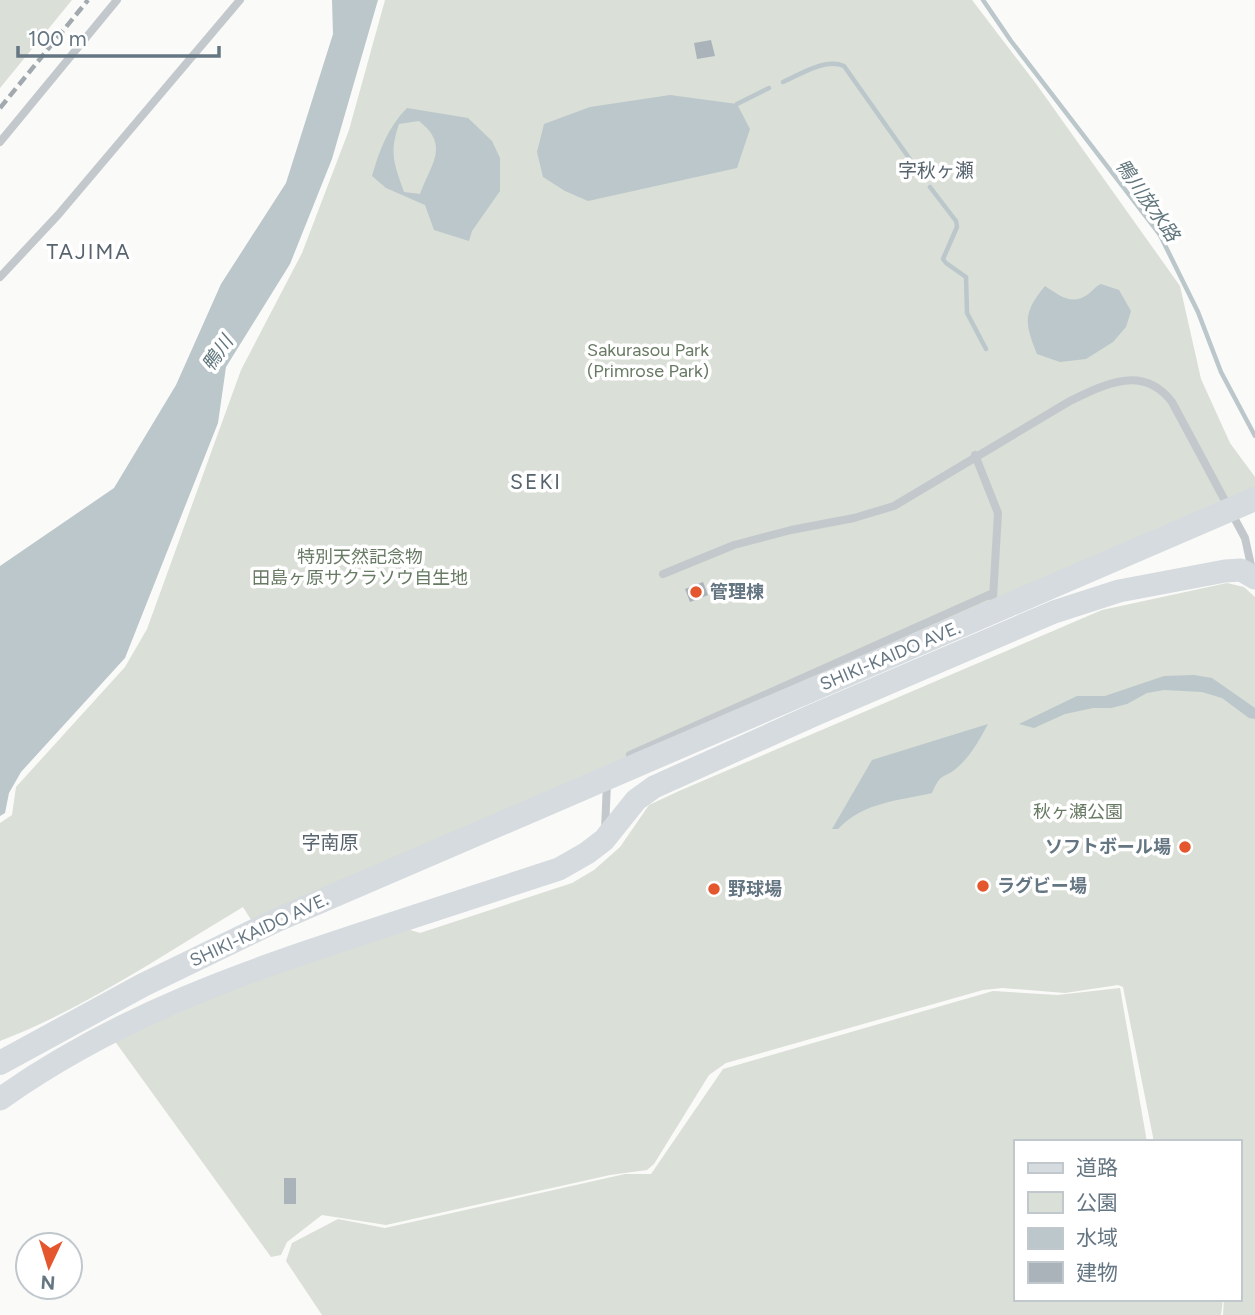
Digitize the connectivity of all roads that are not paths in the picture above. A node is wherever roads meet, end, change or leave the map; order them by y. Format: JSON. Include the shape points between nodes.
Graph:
{"nodes":[{"id":1,"x":117,"y":0,"type":"edge"},
{"id":2,"x":240,"y":0,"type":"edge"},
{"id":3,"x":0,"y":142,"type":"edge"},
{"id":4,"x":0,"y":277,"type":"edge"},
{"id":5,"x":975,"y":455,"type":"junction"},
{"id":6,"x":1255,"y":499,"type":"edge"},
{"id":7,"x":663,"y":574,"type":"dead end"},
{"id":8,"x":1254,"y":577,"type":"edge"},
{"id":9,"x":991,"y":594,"type":"junction"},
{"id":10,"x":1004,"y":633,"type":"junction"},
{"id":11,"x":621,"y":759,"type":"dead end"},
{"id":12,"x":607,"y":767,"type":"dead end"},
{"id":13,"x":604,"y":840,"type":"junction"},
{"id":14,"x":0,"y":1063,"type":"edge"},
{"id":15,"x":0,"y":1099,"type":"edge"}],
"edges":[{"from":1,"to":3,"type":"lane"},
{"from":2,"to":4,"type":"lane"},
{"from":5,"to":7,"type":"lane","via":[[894,506],[734,545]]},
{"from":5,"to":8,"type":"lane","via":[[1098,387],[1130,380],[1147,382],[1165,393],[1182,419],[1245,538]]},
{"from":5,"to":9,"type":"lane","via":[[998,513]]},
{"from":6,"to":14,"type":"main road","name":"SHIKI-KAIDO AVE.","via":[[267,925],[143,985]]},
{"from":8,"to":10,"type":"street","via":[[1241,570],[1225,570],[1119,591]]},
{"from":9,"to":10,"type":"lane"},
{"from":9,"to":11,"type":"lane"},
{"from":10,"to":13,"type":"street","via":[[654,787],[636,800]]},
{"from":12,"to":13,"type":"lane"},
{"from":13,"to":15,"type":"street","via":[[559,869],[206,987],[107,1032]]}]}
